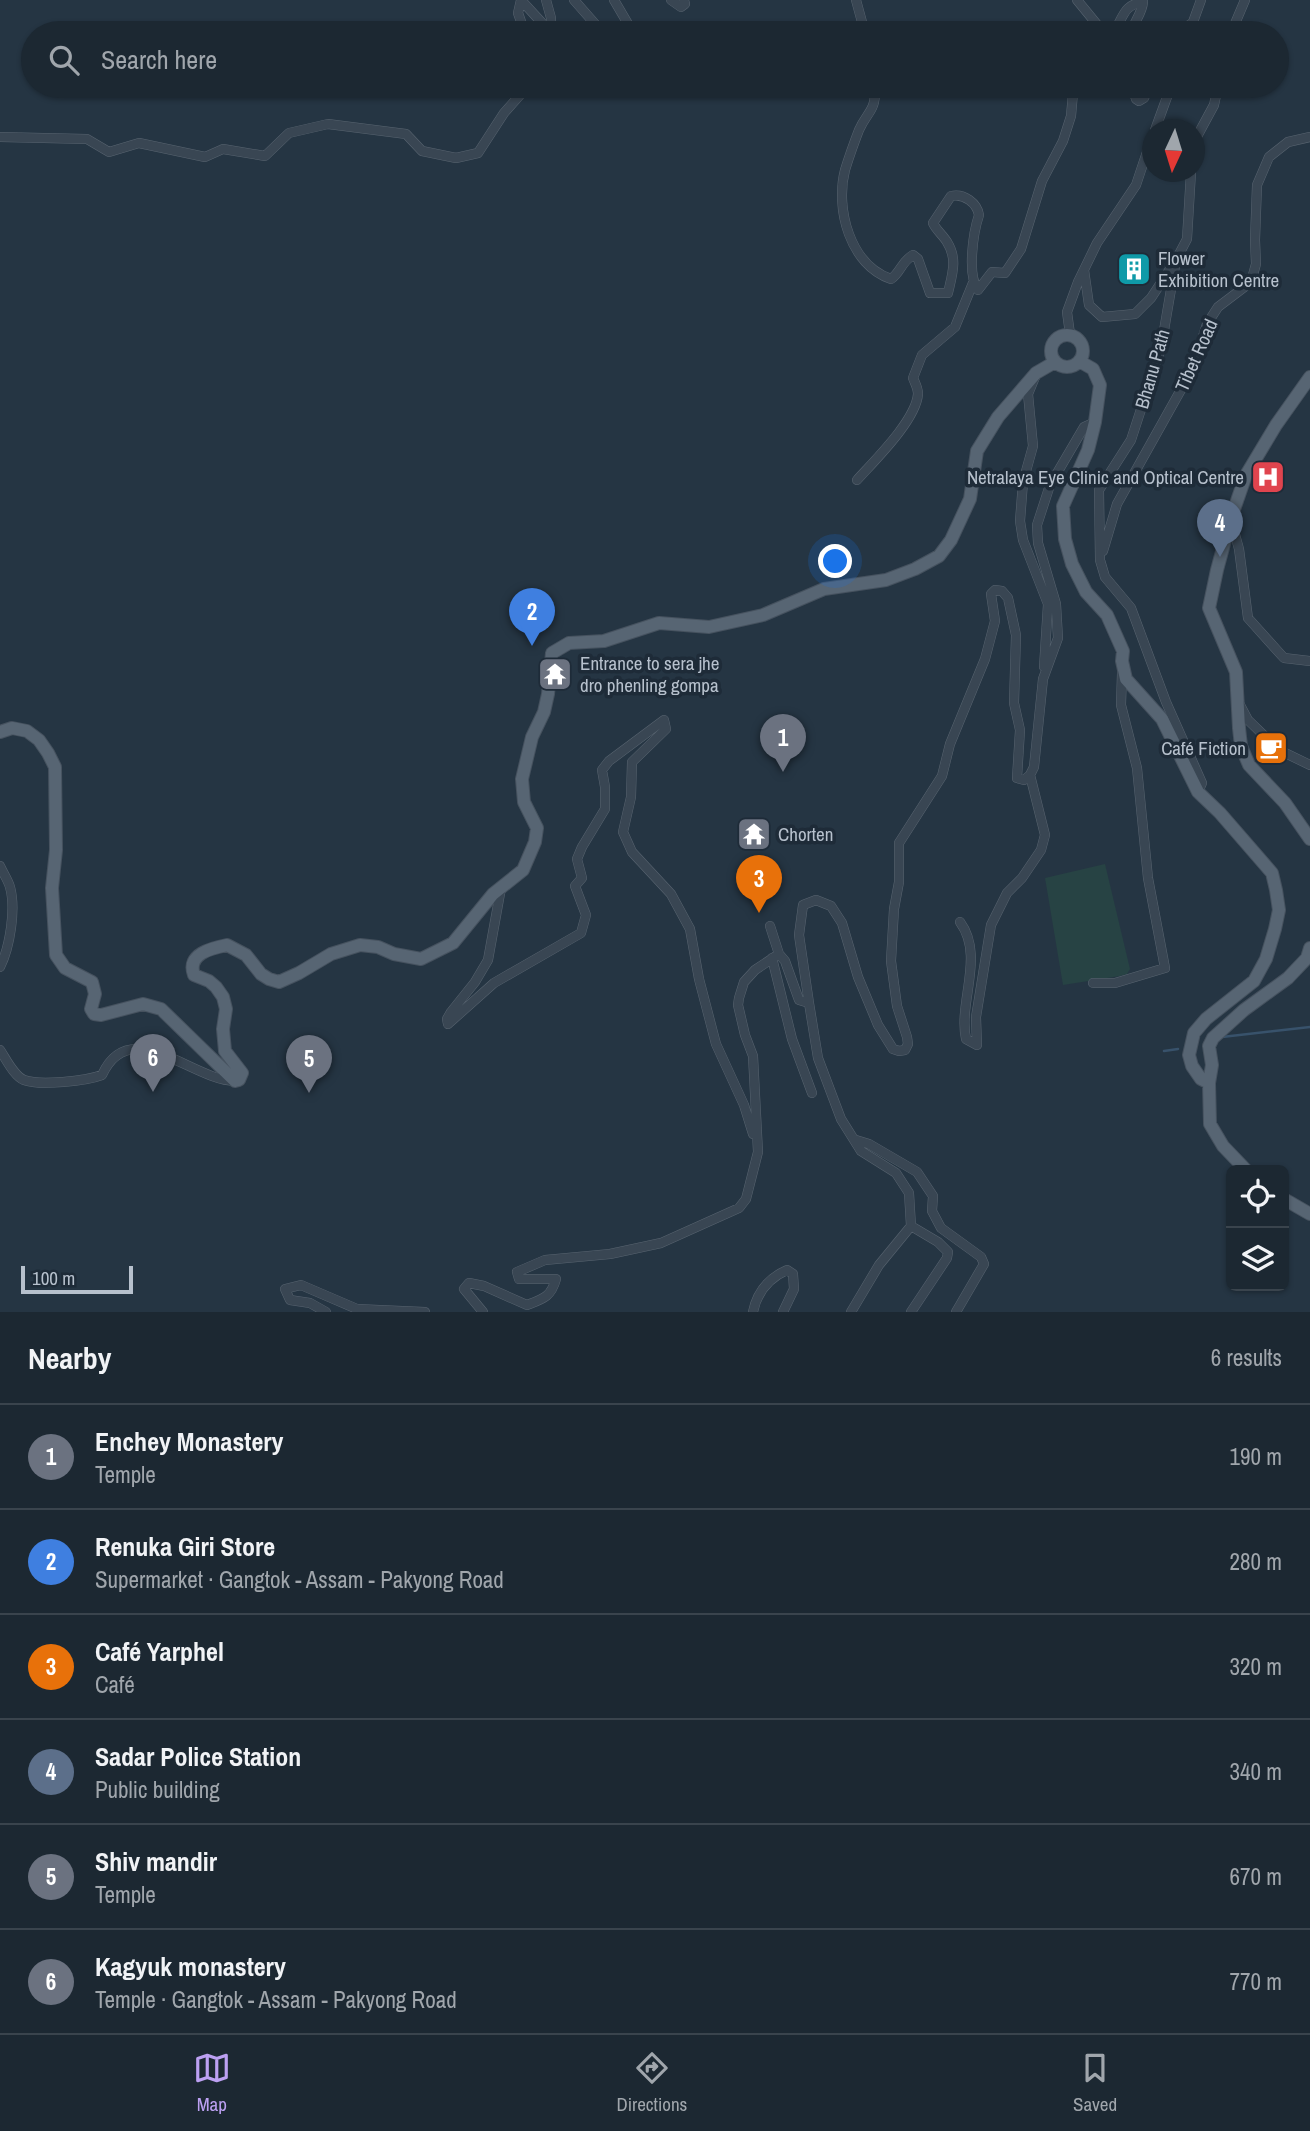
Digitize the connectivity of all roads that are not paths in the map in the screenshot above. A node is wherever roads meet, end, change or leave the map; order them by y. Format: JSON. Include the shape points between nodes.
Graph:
{"nodes":[{"id":1,"x":546,"y":0,"type":"edge"},
{"id":2,"x":574,"y":0,"type":"edge"},
{"id":3,"x":614,"y":0,"type":"edge"},
{"id":4,"x":671,"y":0,"type":"edge"},
{"id":5,"x":684,"y":0,"type":"edge"},
{"id":6,"x":856,"y":0,"type":"edge"},
{"id":7,"x":1077,"y":0,"type":"edge"},
{"id":8,"x":1201,"y":0,"type":"edge"},
{"id":9,"x":1245,"y":0,"type":"edge"},
{"id":10,"x":521,"y":21,"type":"edge"},
{"id":11,"x":540,"y":21,"type":"edge"},
{"id":12,"x":551,"y":21,"type":"edge"},
{"id":13,"x":592,"y":21,"type":"edge"},
{"id":14,"x":626,"y":21,"type":"edge"},
{"id":15,"x":862,"y":21,"type":"edge"},
{"id":16,"x":1094,"y":21,"type":"edge"},
{"id":17,"x":1120,"y":21,"type":"edge"},
{"id":18,"x":1137,"y":21,"type":"edge"},
{"id":19,"x":1193,"y":21,"type":"edge"},
{"id":20,"x":1236,"y":21,"type":"edge"},
{"id":21,"x":517,"y":98,"type":"edge"},
{"id":22,"x":874,"y":98,"type":"edge"},
{"id":23,"x":1073,"y":98,"type":"edge"},
{"id":24,"x":1167,"y":98,"type":"edge"},
{"id":25,"x":1215,"y":98,"type":"edge"},
{"id":26,"x":1159,"y":119,"type":"edge"},
{"id":27,"x":1205,"y":123,"type":"edge"},
{"id":28,"x":0,"y":137,"type":"edge"},
{"id":29,"x":1310,"y":137,"type":"edge"},
{"id":30,"x":1142,"y":168,"type":"edge"},
{"id":31,"x":1190,"y":182,"type":"edge"},
{"id":32,"x":1176,"y":260,"type":"junction"},
{"id":33,"x":1084,"y":268,"type":"junction"},
{"id":34,"x":973,"y":283,"type":"junction"},
{"id":35,"x":1070,"y":334,"type":"junction"},
{"id":36,"x":1079,"y":361,"type":"junction"},
{"id":37,"x":1055,"y":362,"type":"junction"},
{"id":38,"x":1036,"y":373,"type":"junction"},
{"id":39,"x":1310,"y":377,"type":"edge"},
{"id":40,"x":1095,"y":422,"type":"junction"},
{"id":41,"x":858,"y":480,"type":"dead end"},
{"id":42,"x":1231,"y":518,"type":"junction"},
{"id":43,"x":1037,"y":525,"type":"junction"},
{"id":44,"x":1023,"y":540,"type":"junction"},
{"id":45,"x":1100,"y":560,"type":"junction"},
{"id":46,"x":1122,"y":661,"type":"junction"},
{"id":47,"x":1310,"y":661,"type":"edge"},
{"id":48,"x":1042,"y":679,"type":"junction"},
{"id":49,"x":1238,"y":702,"type":"junction"},
{"id":50,"x":0,"y":732,"type":"edge"},
{"id":51,"x":1310,"y":765,"type":"edge"},
{"id":52,"x":1030,"y":775,"type":"junction"},
{"id":53,"x":1198,"y":792,"type":"junction"},
{"id":54,"x":1310,"y":839,"type":"edge"},
{"id":55,"x":0,"y":866,"type":"edge"},
{"id":56,"x":501,"y":888,"type":"junction"},
{"id":57,"x":960,"y":922,"type":"dead end"},
{"id":58,"x":770,"y":926,"type":"dead end"},
{"id":59,"x":1310,"y":948,"type":"edge"},
{"id":60,"x":776,"y":956,"type":"junction"},
{"id":61,"x":0,"y":967,"type":"edge"},
{"id":62,"x":1093,"y":984,"type":"dead end"},
{"id":63,"x":809,"y":1003,"type":"junction"},
{"id":64,"x":0,"y":1050,"type":"edge"},
{"id":65,"x":234,"y":1081,"type":"junction"},
{"id":66,"x":1209,"y":1083,"type":"junction"},
{"id":67,"x":812,"y":1093,"type":"dead end"},
{"id":68,"x":856,"y":1140,"type":"junction"},
{"id":69,"x":758,"y":1152,"type":"junction"},
{"id":70,"x":1241,"y":1165,"type":"edge"},
{"id":71,"x":1289,"y":1202,"type":"edge"},
{"id":72,"x":1310,"y":1214,"type":"edge"},
{"id":73,"x":911,"y":1226,"type":"junction"},
{"id":74,"x":326,"y":1312,"type":"edge"},
{"id":75,"x":425,"y":1312,"type":"edge"},
{"id":76,"x":483,"y":1312,"type":"edge"},
{"id":77,"x":753,"y":1312,"type":"edge"},
{"id":78,"x":783,"y":1312,"type":"edge"},
{"id":79,"x":850,"y":1312,"type":"edge"},
{"id":80,"x":911,"y":1312,"type":"edge"},
{"id":81,"x":956,"y":1312,"type":"edge"}],
"edges":[{"from":1,"to":12,"type":"street"},
{"from":2,"to":13,"type":"street"},
{"from":3,"to":14,"type":"street"},
{"from":4,"to":5,"type":"street","via":[[681,7]]},
{"from":6,"to":15,"type":"street"},
{"from":7,"to":16,"type":"street"},
{"from":8,"to":19,"type":"street"},
{"from":9,"to":20,"type":"street"},
{"from":10,"to":11,"type":"street","via":[[521,0]]},
{"from":17,"to":18,"type":"street","via":[[1127,7],[1143,2]]},
{"from":21,"to":28,"type":"street","via":[[478,153],[456,158],[422,151],[406,134],[328,124],[289,133],[265,156],[223,149],[205,157],[139,143],[109,152],[87,139]]},
{"from":22,"to":34,"type":"street","via":[[844,172],[845,222],[853,247],[881,276],[891,279],[913,255],[930,293],[948,293],[953,252],[933,223],[951,196],[964,196],[978,208],[979,215]]},
{"from":23,"to":34,"type":"street","via":[[1072,116],[1042,180],[1021,249],[1005,273],[992,272],[978,290]]},
{"from":24,"to":26,"type":"street"},
{"from":25,"to":27,"type":"street"},
{"from":29,"to":45,"type":"street","name":"Tibet Road","via":[[1288,142],[1269,157],[1257,185],[1256,264],[1251,282],[1218,307],[1207,324],[1192,370],[1117,504]]},
{"from":30,"to":33,"type":"street"},
{"from":31,"to":32,"type":"street","name":"Bhanu Path","via":[[1187,239]]},
{"from":32,"to":33,"type":"street","via":[[1135,314],[1102,317],[1090,305]]},
{"from":32,"to":45,"type":"street","name":"Bhanu Path","via":[[1161,348],[1131,440],[1099,490]]},
{"from":33,"to":35,"type":"street","via":[[1067,312]]},
{"from":34,"to":41,"type":"street","via":[[955,327],[922,355],[913,378],[918,390],[916,403],[893,441]]},
{"from":35,"to":36,"type":"main road","via":[[1082,346]]},
{"from":35,"to":37,"type":"main road","via":[[1053,343]]},
{"from":36,"to":37,"type":"main road","via":[[1067,367]]},
{"from":36,"to":40,"type":"main road","via":[[1093,369],[1100,385]]},
{"from":37,"to":38,"type":"main road"},
{"from":38,"to":44,"type":"street","via":[[1028,394],[1033,446],[1023,482]]},
{"from":38,"to":56,"type":"main road","via":[[998,417],[977,451],[967,507],[939,556],[886,580],[824,589],[763,615],[709,627],[659,623],[604,641],[569,643],[552,653],[544,712],[532,737],[522,779],[524,802],[537,828],[535,842],[523,870]]},
{"from":39,"to":42,"type":"main road","via":[[1247,475]]},
{"from":40,"to":43,"type":"street","via":[[1084,427],[1049,485]]},
{"from":40,"to":46,"type":"main road","via":[[1063,506],[1065,539],[1086,592],[1107,615],[1123,651]]},
{"from":42,"to":47,"type":"street","via":[[1248,618],[1284,658]]},
{"from":42,"to":49,"type":"main road","via":[[1209,608],[1236,672]]},
{"from":43,"to":44,"type":"street"},
{"from":43,"to":48,"type":"street","via":[[1056,604],[1058,638]]},
{"from":44,"to":48,"type":"street","via":[[1048,604]]},
{"from":45,"to":53,"type":"street","via":[[1105,577],[1131,608],[1202,783]]},
{"from":46,"to":53,"type":"main road","via":[[1126,679],[1163,719]]},
{"from":46,"to":62,"type":"street","via":[[1121,705],[1138,768],[1149,878],[1165,968],[1115,983]]},
{"from":48,"to":52,"type":"street"},
{"from":49,"to":51,"type":"street","via":[[1248,720],[1279,750]]},
{"from":49,"to":54,"type":"main road","via":[[1241,747],[1249,765],[1285,803]]},
{"from":50,"to":65,"type":"main road","via":[[12,727],[27,731],[55,767],[52,888],[57,955],[65,968],[92,982],[94,1014],[143,1004],[161,1009]]},
{"from":52,"to":57,"type":"street","via":[[1045,835],[1041,850],[1007,893],[991,925],[976,1017],[977,1045],[966,1039],[964,1030],[970,959]]},
{"from":52,"to":63,"type":"street","via":[[1024,780],[1017,778],[1016,635],[1008,598],[995,590],[991,594],[995,621],[985,659],[950,744],[942,776],[900,843],[891,961],[908,1044],[905,1050],[893,1049],[858,977],[842,923],[831,906],[816,900],[803,905],[799,926]]},
{"from":53,"to":66,"type":"main road","via":[[1272,873],[1279,910],[1266,959],[1254,981],[1194,1033],[1189,1055],[1192,1066]]},
{"from":55,"to":61,"type":"street","via":[[10,888],[11,915],[7,953]]},
{"from":56,"to":65,"type":"main road","via":[[453,943],[421,959],[360,945],[331,954],[279,982],[261,974],[246,955],[227,945],[206,950],[193,961],[192,969],[223,997],[225,1051],[242,1073]]},
{"from":56,"to":69,"type":"street","via":[[488,960],[447,1024],[494,983],[581,933],[586,915],[575,886],[582,878],[577,859],[605,809],[602,770],[664,720],[666,729],[632,762],[623,832],[632,852],[671,894],[690,929],[716,1044],[744,1105]]},
{"from":58,"to":60,"type":"street"},
{"from":59,"to":66,"type":"main road","via":[[1288,978],[1213,1038]]},
{"from":60,"to":63,"type":"street","via":[[785,961],[799,1000]]},
{"from":60,"to":67,"type":"street","via":[[792,1039]]},
{"from":60,"to":69,"type":"street","via":[[744,982],[738,1005],[753,1056]]},
{"from":63,"to":68,"type":"street","via":[[818,1058],[841,1119]]},
{"from":64,"to":65,"type":"street","via":[[23,1080],[93,1079],[117,1054],[130,1049],[150,1050]]},
{"from":66,"to":70,"type":"main road","via":[[1210,1124]]},
{"from":68,"to":73,"type":"street","via":[[861,1150],[896,1173],[909,1193]]},
{"from":68,"to":81,"type":"street","via":[[918,1172],[933,1196],[932,1211],[941,1228],[981,1257],[984,1264]]},
{"from":69,"to":76,"type":"street","via":[[746,1199],[739,1208],[661,1244],[545,1260],[517,1272],[519,1279],[556,1279],[543,1300],[527,1305],[469,1283],[464,1289]]},
{"from":71,"to":72,"type":"main road"},
{"from":73,"to":79,"type":"street","via":[[879,1265]]},
{"from":73,"to":80,"type":"street","via":[[948,1252]]},
{"from":74,"to":75,"type":"street","via":[[290,1300],[285,1289],[301,1284],[357,1309]]},
{"from":77,"to":78,"type":"street","via":[[765,1284],[787,1270],[793,1274],[794,1289]]}]}
